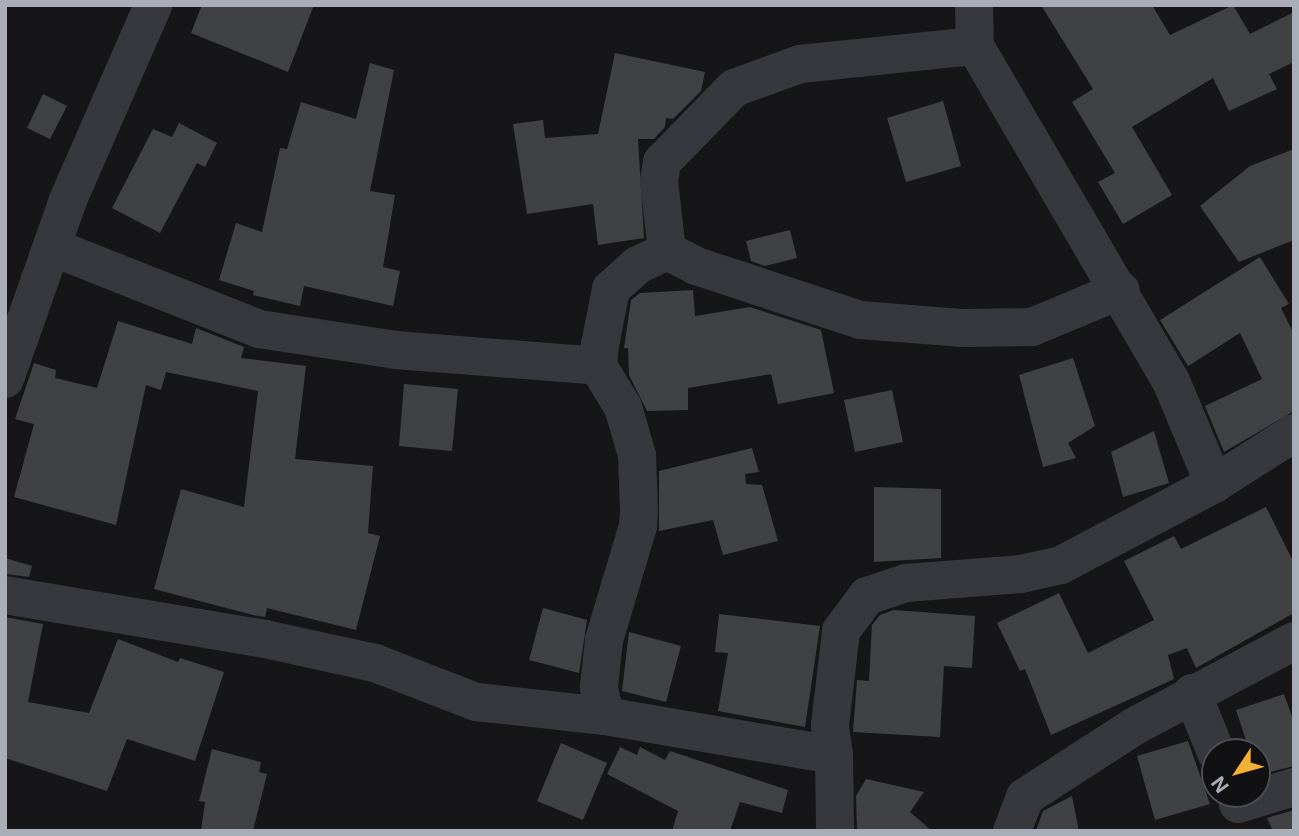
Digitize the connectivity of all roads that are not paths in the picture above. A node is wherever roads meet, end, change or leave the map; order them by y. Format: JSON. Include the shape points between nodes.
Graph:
{"nodes":[{"id":1,"x":153,"y":5,"type":"edge"},
{"id":2,"x":974,"y":5,"type":"edge"},
{"id":3,"x":975,"y":46,"type":"junction"},
{"id":4,"x":52,"y":247,"type":"junction"},
{"id":5,"x":667,"y":251,"type":"junction"},
{"id":6,"x":1121,"y":290,"type":"junction"},
{"id":7,"x":598,"y":366,"type":"junction"},
{"id":8,"x":5,"y":379,"type":"edge"},
{"id":9,"x":1294,"y":433,"type":"edge"},
{"id":10,"x":1214,"y":484,"type":"junction"},
{"id":11,"x":5,"y":595,"type":"edge"},
{"id":12,"x":1294,"y":641,"type":"edge"},
{"id":13,"x":1192,"y":693,"type":"junction"},
{"id":14,"x":605,"y":716,"type":"junction"},
{"id":15,"x":1210,"y":738,"type":"edge"},
{"id":16,"x":834,"y":755,"type":"junction"},
{"id":17,"x":1294,"y":787,"type":"edge"},
{"id":18,"x":1241,"y":810,"type":"edge"},
{"id":19,"x":835,"y":831,"type":"edge"},
{"id":20,"x":1012,"y":831,"type":"edge"}],
"edges":[{"from":1,"to":4,"type":"street"},
{"from":2,"to":3,"type":"street"},
{"from":3,"to":5,"type":"street","via":[[800,64],[734,88],[662,162],[659,181]]},
{"from":3,"to":6,"type":"street"},
{"from":4,"to":7,"type":"street","via":[[259,329],[396,350]]},
{"from":4,"to":8,"type":"street"},
{"from":5,"to":6,"type":"street","via":[[696,266],[860,320],[961,328],[1032,327]]},
{"from":5,"to":7,"type":"street","via":[[638,265],[611,289]]},
{"from":6,"to":10,"type":"street","via":[[1171,381]]},
{"from":7,"to":14,"type":"street","via":[[623,407],[637,455],[639,510],[604,640],[600,687]]},
{"from":9,"to":10,"type":"street"},
{"from":10,"to":16,"type":"street","via":[[1061,565],[1021,574],[906,583],[867,596],[841,631],[830,725]]},
{"from":11,"to":14,"type":"street","via":[[363,660],[476,702]]},
{"from":12,"to":13,"type":"street"},
{"from":13,"to":15,"type":"street"},
{"from":13,"to":20,"type":"street","via":[[1025,797]]},
{"from":14,"to":16,"type":"street"},
{"from":16,"to":19,"type":"street"},
{"from":17,"to":18,"type":"street"}]}
